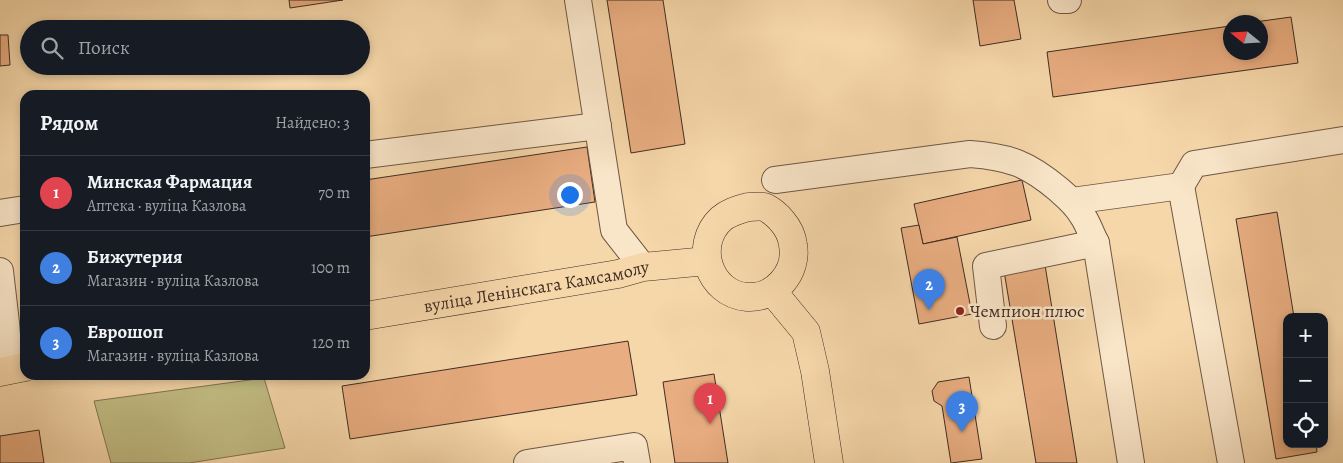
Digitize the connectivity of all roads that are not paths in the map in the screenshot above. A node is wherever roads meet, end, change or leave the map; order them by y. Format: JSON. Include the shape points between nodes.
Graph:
{"nodes":[{"id":1,"x":578,"y":0,"type":"edge"},
{"id":2,"x":1061,"y":0,"type":"edge"},
{"id":3,"x":1068,"y":0,"type":"edge"},
{"id":4,"x":598,"y":126,"type":"junction"},
{"id":5,"x":1343,"y":140,"type":"edge"},
{"id":6,"x":370,"y":154,"type":"edge"},
{"id":7,"x":775,"y":180,"type":"dead end"},
{"id":8,"x":1181,"y":186,"type":"junction"},
{"id":9,"x":1072,"y":201,"type":"junction"},
{"id":10,"x":20,"y":210,"type":"edge"},
{"id":11,"x":0,"y":213,"type":"edge"},
{"id":12,"x":1096,"y":243,"type":"junction"},
{"id":13,"x":707,"y":261,"type":"junction"},
{"id":14,"x":643,"y":267,"type":"junction"},
{"id":15,"x":0,"y":271,"type":"edge"},
{"id":16,"x":773,"y":292,"type":"junction"},
{"id":17,"x":370,"y":315,"type":"edge"},
{"id":18,"x":993,"y":326,"type":"dead end"},
{"id":19,"x":12,"y":370,"type":"edge"},
{"id":20,"x":527,"y":463,"type":"edge"},
{"id":21,"x":637,"y":463,"type":"edge"},
{"id":22,"x":829,"y":463,"type":"edge"},
{"id":23,"x":1131,"y":463,"type":"edge"},
{"id":24,"x":1231,"y":463,"type":"edge"}],
"edges":[{"from":1,"to":4,"type":"lane"},
{"from":2,"to":3,"type":"lane"},
{"from":4,"to":6,"type":"lane"},
{"from":4,"to":14,"type":"lane","via":[[614,230]]},
{"from":5,"to":8,"type":"lane","via":[[1194,164]]},
{"from":7,"to":9,"type":"lane","via":[[970,154],[1020,163],[1039,173]]},
{"from":8,"to":9,"type":"lane"},
{"from":8,"to":24,"type":"lane"},
{"from":9,"to":12,"type":"lane","via":[[1083,215]]},
{"from":10,"to":11,"type":"lane"},
{"from":12,"to":18,"type":"lane","via":[[986,266]]},
{"from":12,"to":23,"type":"lane"},
{"from":13,"to":14,"type":"main road","name":"вуліца Ленінскага Камсамолу"},
{"from":13,"to":16,"type":"main road","via":[[721,286],[732,293],[760,297]]},
{"from":13,"to":16,"type":"main road","via":[[706,246],[720,219],[733,211],[764,207],[778,216],[789,230],[794,246],[787,278]]},
{"from":14,"to":17,"type":"main road","name":"вуліца Ленінскага Камсамолу","via":[[618,274]]},
{"from":15,"to":19,"type":"lane"},
{"from":16,"to":22,"type":"main road","via":[[806,332]]},
{"from":20,"to":21,"type":"lane","via":[[634,446]]}]}
